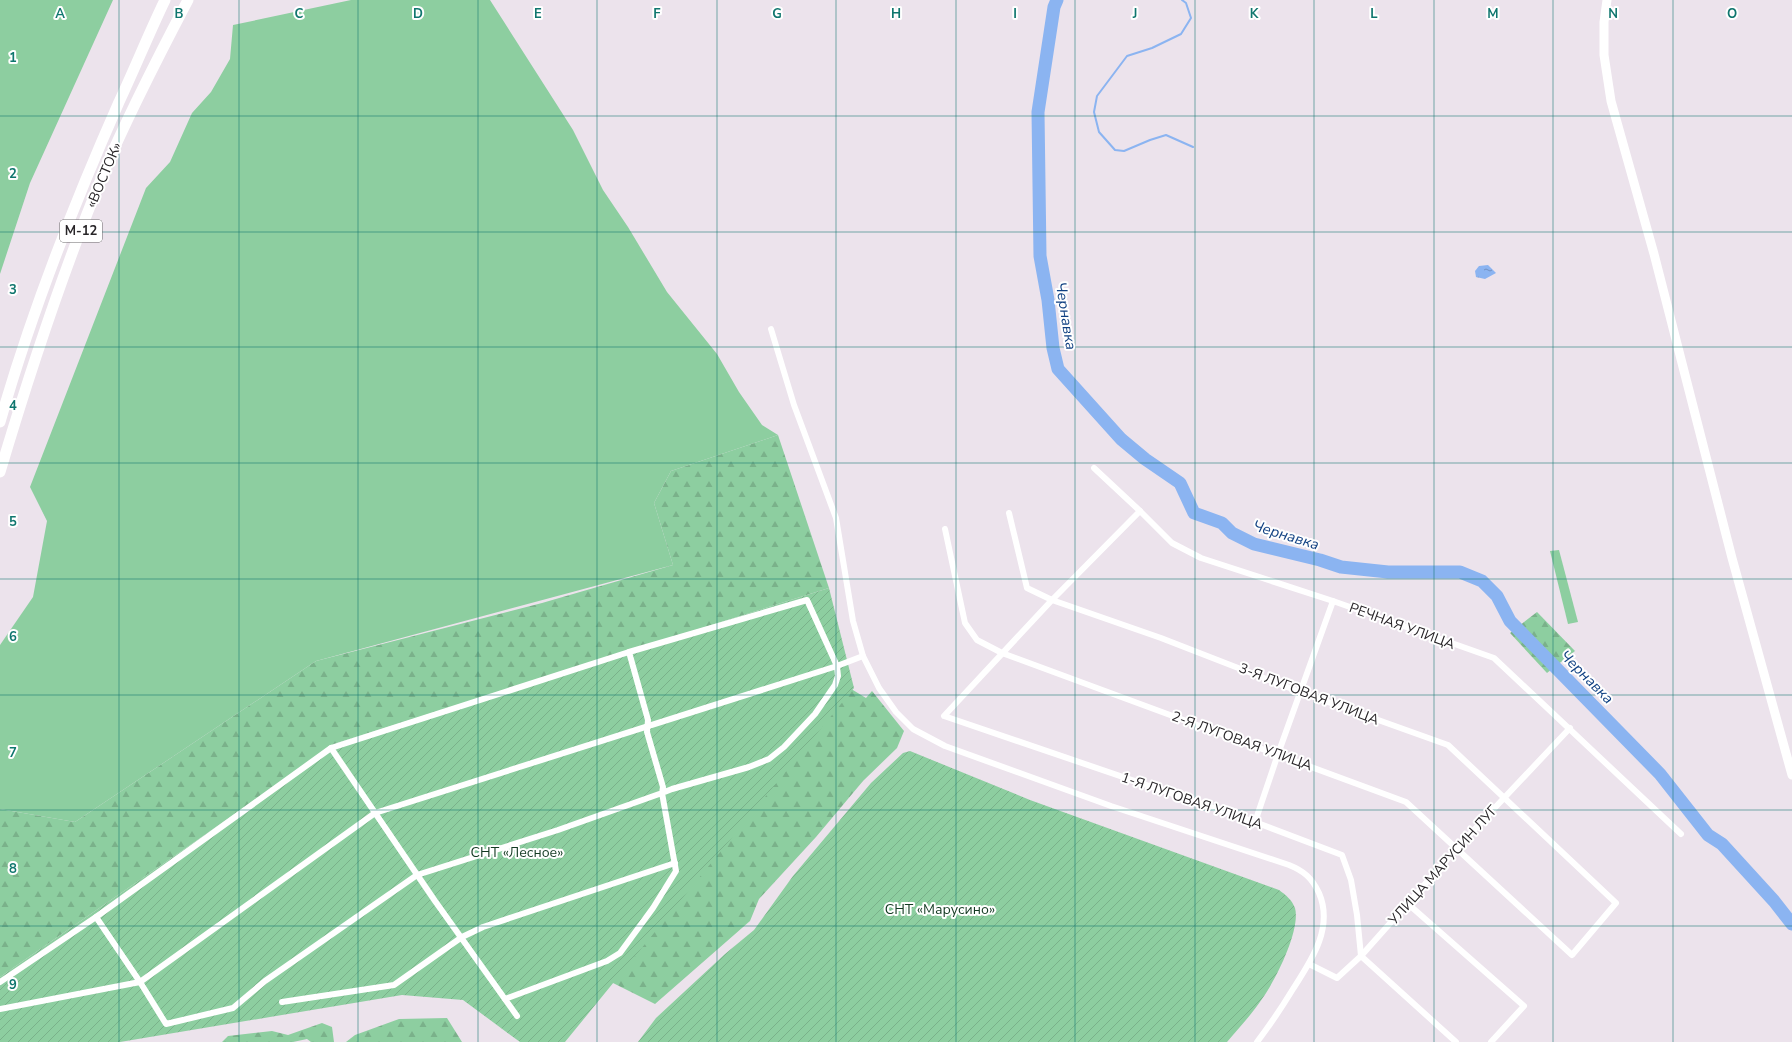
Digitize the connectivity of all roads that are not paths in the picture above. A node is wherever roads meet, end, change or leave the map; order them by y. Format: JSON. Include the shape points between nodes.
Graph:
{"nodes":[{"id":1,"x":166,"y":0,"type":"edge"},
{"id":2,"x":188,"y":0,"type":"edge"},
{"id":3,"x":1607,"y":0,"type":"edge"},
{"id":4,"x":771,"y":329,"type":"dead end"},
{"id":5,"x":0,"y":422,"type":"edge"},
{"id":6,"x":1094,"y":468,"type":"dead end"},
{"id":7,"x":0,"y":472,"type":"edge"},
{"id":8,"x":1140,"y":510,"type":"junction"},
{"id":9,"x":1009,"y":513,"type":"dead end"},
{"id":10,"x":945,"y":529,"type":"dead end"},
{"id":11,"x":1052,"y":600,"type":"junction"},
{"id":12,"x":1333,"y":601,"type":"junction"},
{"id":13,"x":629,"y":652,"type":"junction"},
{"id":14,"x":1002,"y":653,"type":"junction"},
{"id":15,"x":863,"y":656,"type":"junction"},
{"id":16,"x":837,"y":666,"type":"junction"},
{"id":17,"x":1300,"y":692,"type":"junction"},
{"id":18,"x":647,"y":726,"type":"junction"},
{"id":19,"x":1570,"y":728,"type":"junction"},
{"id":20,"x":331,"y":748,"type":"junction"},
{"id":21,"x":1278,"y":754,"type":"junction"},
{"id":22,"x":1792,"y":775,"type":"edge"},
{"id":23,"x":662,"y":793,"type":"junction"},
{"id":24,"x":1503,"y":798,"type":"junction"},
{"id":25,"x":375,"y":813,"type":"junction"},
{"id":26,"x":1255,"y":822,"type":"junction"},
{"id":27,"x":1681,"y":834,"type":"dead end"},
{"id":28,"x":1457,"y":848,"type":"junction"},
{"id":29,"x":675,"y":863,"type":"junction"},
{"id":30,"x":417,"y":875,"type":"junction"},
{"id":31,"x":1407,"y":903,"type":"junction"},
{"id":32,"x":96,"y":917,"type":"junction"},
{"id":33,"x":462,"y":936,"type":"junction"},
{"id":34,"x":1572,"y":955,"type":"joint"},
{"id":35,"x":1361,"y":956,"type":"junction"},
{"id":36,"x":1309,"y":964,"type":"junction"},
{"id":37,"x":0,"y":982,"type":"edge"},
{"id":38,"x":140,"y":982,"type":"junction"},
{"id":39,"x":505,"y":999,"type":"junction"},
{"id":40,"x":282,"y":1002,"type":"dead end"},
{"id":41,"x":0,"y":1009,"type":"edge"},
{"id":42,"x":517,"y":1016,"type":"dead end"},
{"id":43,"x":1257,"y":1042,"type":"edge"},
{"id":44,"x":1456,"y":1042,"type":"edge"},
{"id":45,"x":1491,"y":1042,"type":"edge"}],
"edges":[{"from":1,"to":5,"type":"highway","name":"«ВОСТОК»","number":"М-12","via":[[86,178],[34,316]]},
{"from":2,"to":7,"type":"highway","name":"«ВОСТОК»","number":"М-12","via":[[159,55],[104,174],[49,318]]},
{"from":3,"to":22,"type":"main road","via":[[1604,55],[1611,101]]},
{"from":4,"to":15,"type":"street","via":[[794,405],[836,518],[853,621]]},
{"from":6,"to":8,"type":"street","name":"РЕЧНАЯ УЛИЦА"},
{"from":8,"to":11,"type":"street"},
{"from":8,"to":12,"type":"street","name":"РЕЧНАЯ УЛИЦА","via":[[1172,543],[1201,558]]},
{"from":9,"to":11,"type":"street","name":"3-Я ЛУГОВАЯ УЛИЦА","via":[[1027,588]]},
{"from":10,"to":14,"type":"street","name":"2-Я ЛУГОВАЯ УЛИЦА","via":[[965,623],[977,640]]},
{"from":11,"to":14,"type":"street"},
{"from":11,"to":17,"type":"street","name":"3-Я ЛУГОВАЯ УЛИЦА","via":[[1161,638]]},
{"from":12,"to":17,"type":"street"},
{"from":12,"to":19,"type":"street","name":"РЕЧНАЯ УЛИЦА","via":[[1494,658]]},
{"from":13,"to":16,"type":"street","via":[[807,600]]},
{"from":13,"to":18,"type":"street","via":[[648,720]]},
{"from":13,"to":20,"type":"street"},
{"from":14,"to":21,"type":"street","name":"2-Я ЛУГОВАЯ УЛИЦА"},
{"from":14,"to":26,"type":"street","name":"1-Я ЛУГОВАЯ УЛИЦА","via":[[944,716]]},
{"from":15,"to":16,"type":"street"},
{"from":15,"to":36,"type":"street","via":[[879,688],[896,712],[913,728],[945,746],[1111,806],[1301,870],[1314,883],[1324,909],[1322,933]]},
{"from":16,"to":18,"type":"street"},
{"from":16,"to":23,"type":"street","via":[[838,676],[835,685],[815,714],[769,759]]},
{"from":17,"to":21,"type":"street"},
{"from":17,"to":24,"type":"street","name":"3-Я ЛУГОВАЯ УЛИЦА","via":[[1448,745]]},
{"from":18,"to":23,"type":"street","via":[[663,787]]},
{"from":18,"to":25,"type":"street"},
{"from":19,"to":24,"type":"street","name":"УЛИЦА МАРУСИН ЛУГ"},
{"from":19,"to":27,"type":"street","name":"РЕЧНАЯ УЛИЦА"},
{"from":20,"to":25,"type":"street"},
{"from":20,"to":32,"type":"street"},
{"from":21,"to":26,"type":"street"},
{"from":21,"to":28,"type":"street","name":"2-Я ЛУГОВАЯ УЛИЦА","via":[[1406,802]]},
{"from":23,"to":29,"type":"street"},
{"from":23,"to":30,"type":"street","via":[[558,830]]},
{"from":24,"to":28,"type":"street","name":"УЛИЦА МАРУСИН ЛУГ"},
{"from":24,"to":34,"type":"street","name":"3-Я ЛУГОВАЯ УЛИЦА","via":[[1616,903]]},
{"from":25,"to":30,"type":"street"},
{"from":25,"to":38,"type":"street"},
{"from":26,"to":35,"type":"street","name":"1-Я ЛУГОВАЯ УЛИЦА","via":[[1342,855],[1351,880]]},
{"from":28,"to":31,"type":"street","name":"УЛИЦА МАРУСИН ЛУГ"},
{"from":28,"to":34,"type":"street","name":"2-Я ЛУГОВАЯ УЛИЦА"},
{"from":29,"to":33,"type":"street"},
{"from":29,"to":39,"type":"street","via":[[676,871],[620,953],[607,961]]},
{"from":30,"to":33,"type":"street"},
{"from":30,"to":38,"type":"street","via":[[265,981],[233,1008],[166,1024]]},
{"from":31,"to":35,"type":"street","name":"УЛИЦА МАРУСИН ЛУГ"},
{"from":31,"to":45,"type":"street","via":[[1524,1006]]},
{"from":32,"to":37,"type":"street"},
{"from":32,"to":38,"type":"street"},
{"from":33,"to":39,"type":"street"},
{"from":33,"to":40,"type":"street","via":[[394,985]]},
{"from":35,"to":36,"type":"street","name":"УЛИЦА МАРУСИН ЛУГ","via":[[1337,978]]},
{"from":35,"to":44,"type":"street"},
{"from":36,"to":43,"type":"street"},
{"from":38,"to":41,"type":"street"},
{"from":39,"to":42,"type":"street"}]}
